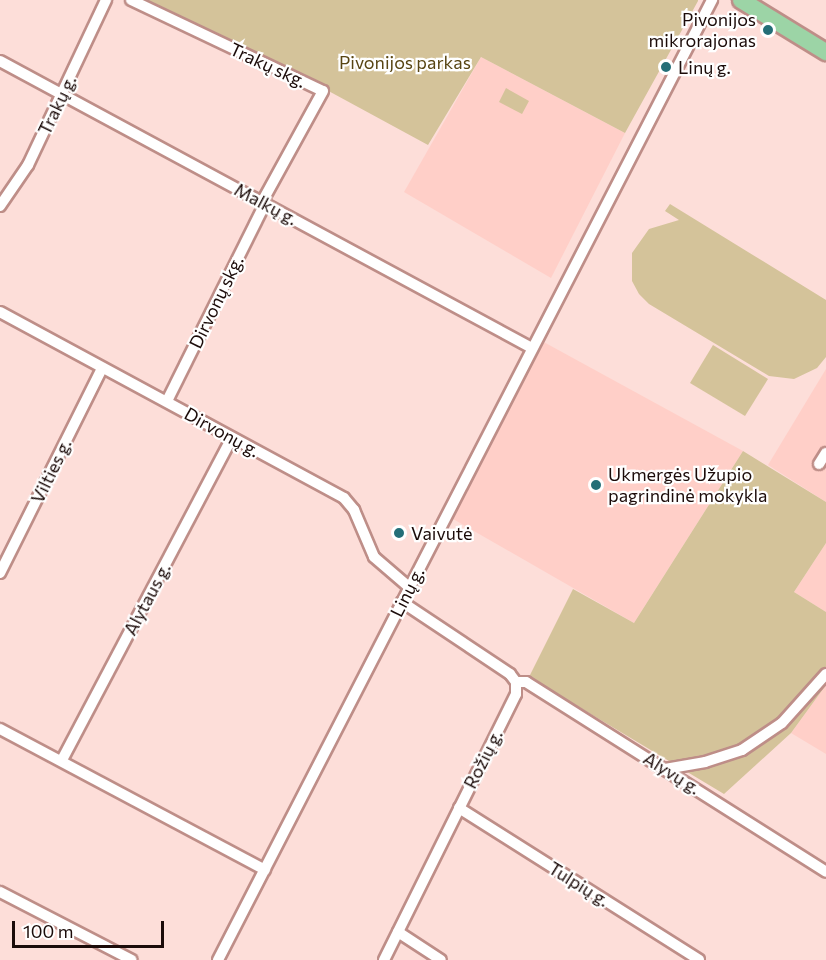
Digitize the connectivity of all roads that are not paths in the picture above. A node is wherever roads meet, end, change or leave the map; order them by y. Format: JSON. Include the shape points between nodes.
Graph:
{"nodes":[{"id":1,"x":106,"y":0,"type":"edge"},
{"id":2,"x":131,"y":0,"type":"edge"},
{"id":3,"x":712,"y":0,"type":"edge"},
{"id":4,"x":741,"y":0,"type":"edge"},
{"id":5,"x":826,"y":52,"type":"edge"},
{"id":6,"x":0,"y":61,"type":"edge"},
{"id":7,"x":63,"y":94,"type":"junction"},
{"id":8,"x":264,"y":203,"type":"junction"},
{"id":9,"x":0,"y":206,"type":"edge"},
{"id":10,"x":0,"y":312,"type":"edge"},
{"id":11,"x":532,"y":348,"type":"junction"},
{"id":12,"x":102,"y":368,"type":"junction"},
{"id":13,"x":167,"y":400,"type":"junction"},
{"id":14,"x":232,"y":438,"type":"junction"},
{"id":15,"x":826,"y":453,"type":"edge"},
{"id":16,"x":819,"y":464,"type":"dead end"},
{"id":17,"x":0,"y":573,"type":"edge"},
{"id":18,"x":410,"y":588,"type":"junction"},
{"id":19,"x":402,"y":602,"type":"junction"},
{"id":20,"x":826,"y":674,"type":"edge"},
{"id":21,"x":516,"y":682,"type":"junction"},
{"id":22,"x":0,"y":729,"type":"edge"},
{"id":23,"x":62,"y":760,"type":"junction"},
{"id":24,"x":665,"y":769,"type":"junction"},
{"id":25,"x":459,"y":808,"type":"junction"},
{"id":26,"x":265,"y":870,"type":"junction"},
{"id":27,"x":826,"y":872,"type":"edge"},
{"id":28,"x":0,"y":892,"type":"edge"},
{"id":29,"x":398,"y":932,"type":"junction"},
{"id":30,"x":132,"y":960,"type":"edge"},
{"id":31,"x":218,"y":960,"type":"edge"},
{"id":32,"x":384,"y":960,"type":"edge"},
{"id":33,"x":441,"y":960,"type":"edge"},
{"id":34,"x":699,"y":960,"type":"edge"}],
"edges":[{"from":1,"to":7,"type":"street","name":"Trakų g."},
{"from":2,"to":8,"type":"street","name":"Trakų skg.","via":[[323,91]]},
{"from":3,"to":11,"type":"street","name":"Linų g."},
{"from":4,"to":5,"type":"main road"},
{"from":6,"to":7,"type":"street","name":"Malkų g."},
{"from":7,"to":8,"type":"street","name":"Malkų g."},
{"from":7,"to":9,"type":"street","name":"Trakų g.","via":[[28,165]]},
{"from":8,"to":11,"type":"street","name":"Malkų g."},
{"from":8,"to":13,"type":"street","name":"Dirvonų skg."},
{"from":10,"to":12,"type":"street","name":"Dirvonų g."},
{"from":11,"to":18,"type":"street","name":"Linų g."},
{"from":12,"to":13,"type":"street","name":"Dirvonų g."},
{"from":12,"to":17,"type":"street","name":"Vilties g."},
{"from":13,"to":14,"type":"street","name":"Dirvonų g."},
{"from":14,"to":18,"type":"street","name":"Dirvonų g.","via":[[344,498],[354,510],[374,557]]},
{"from":14,"to":23,"type":"street","name":"Alytaus g."},
{"from":15,"to":16,"type":"street"},
{"from":18,"to":19,"type":"street","name":"Linų g."},
{"from":19,"to":21,"type":"street","via":[[492,661]]},
{"from":19,"to":26,"type":"street","name":"Linų g."},
{"from":20,"to":24,"type":"street","via":[[782,723],[742,750]]},
{"from":21,"to":24,"type":"street","name":"Alyvų g.","via":[[526,682]]},
{"from":21,"to":25,"type":"street","name":"Rožių g.","via":[[516,694]]},
{"from":22,"to":23,"type":"street"},
{"from":23,"to":26,"type":"street"},
{"from":24,"to":27,"type":"street","name":"Alyvų g."},
{"from":25,"to":29,"type":"street","name":"Rožių g."},
{"from":25,"to":34,"type":"street","name":"Tulpių g."},
{"from":26,"to":31,"type":"street","name":"Linų g."},
{"from":28,"to":30,"type":"street"},
{"from":29,"to":32,"type":"street","name":"Rožių g."},
{"from":29,"to":33,"type":"street"}]}
